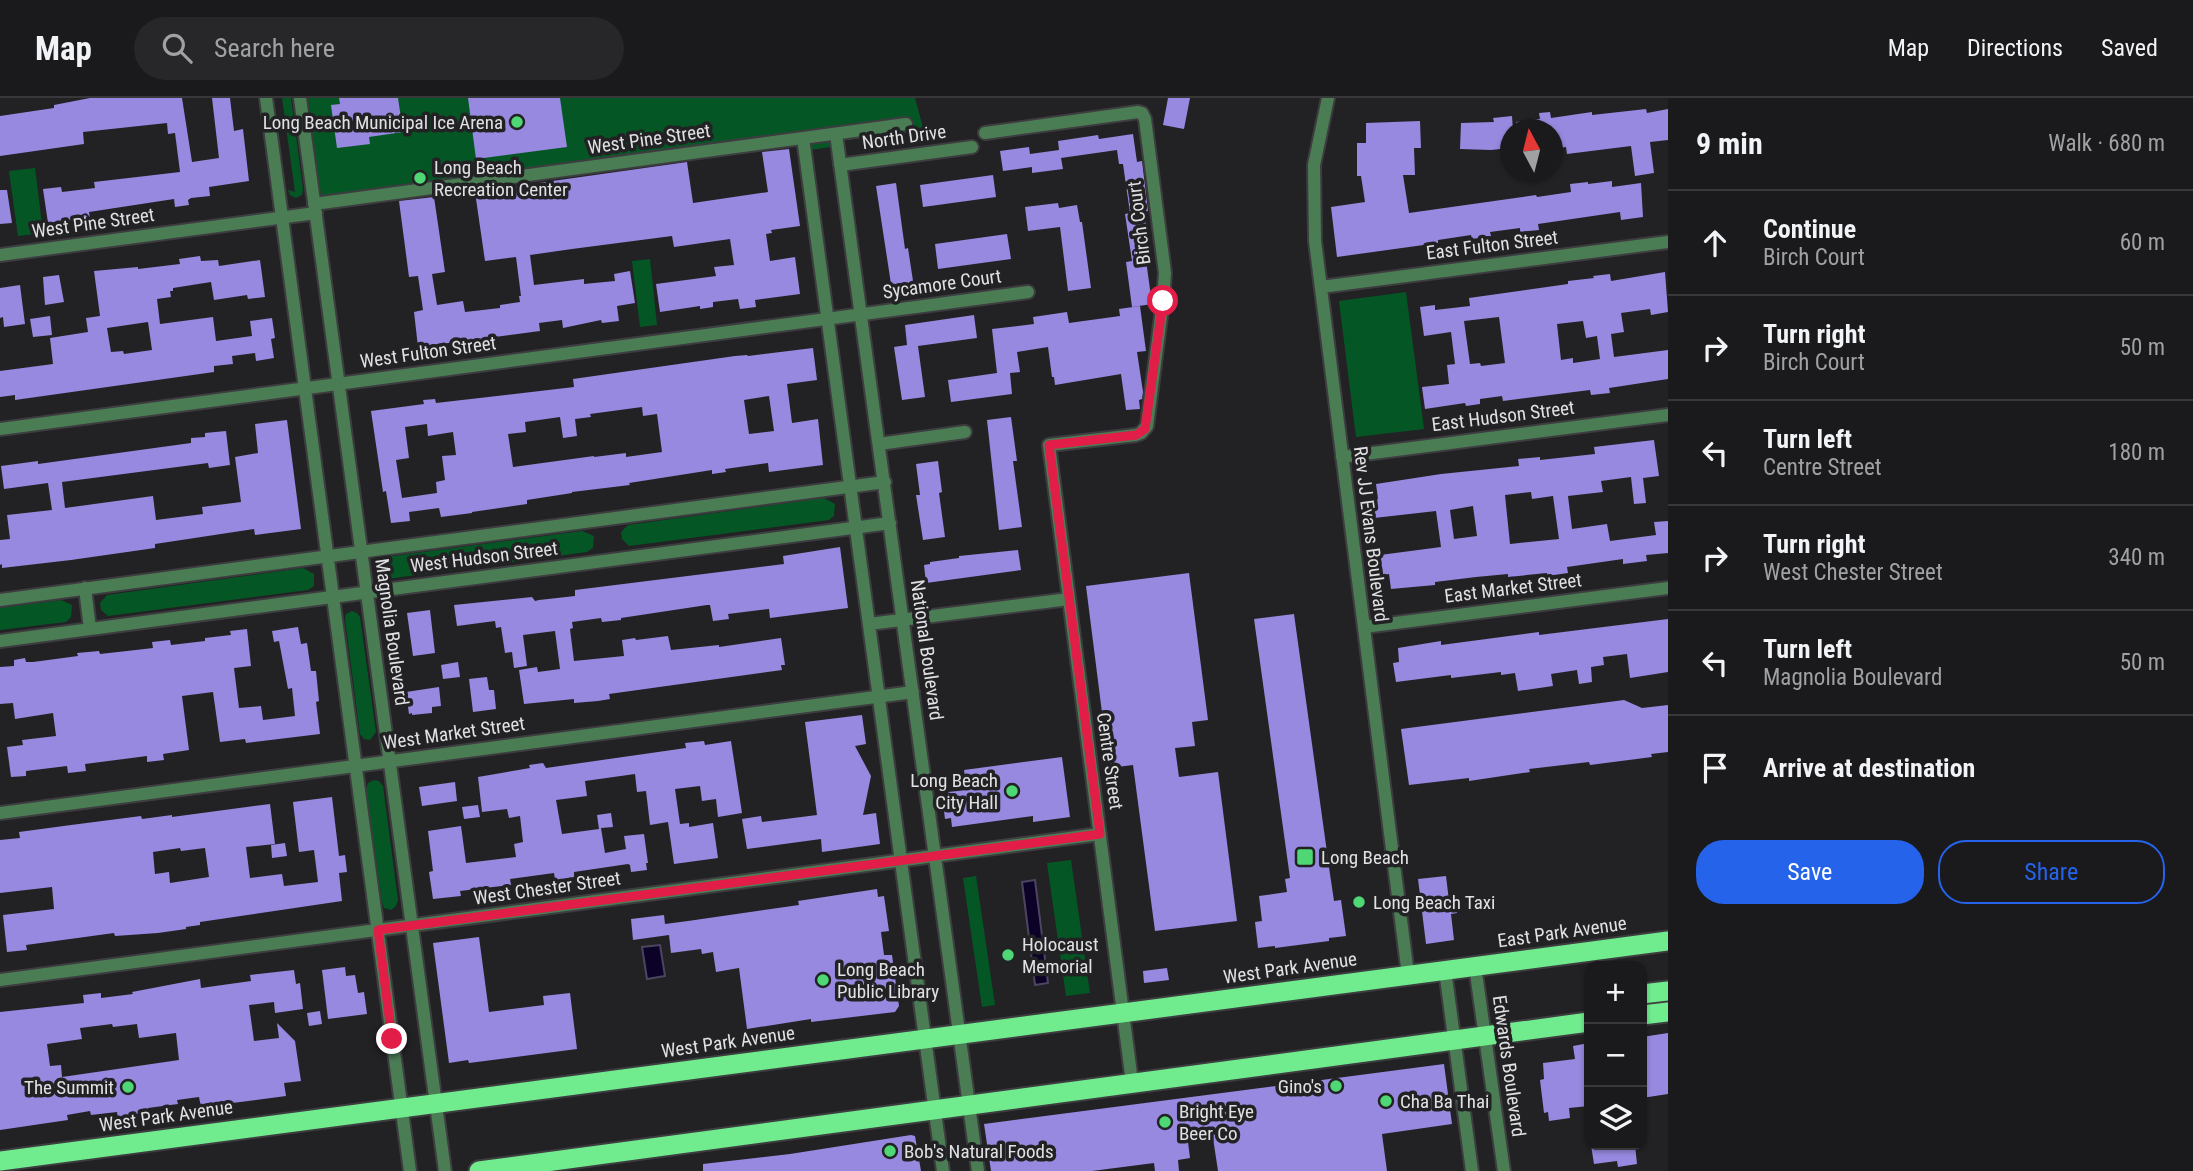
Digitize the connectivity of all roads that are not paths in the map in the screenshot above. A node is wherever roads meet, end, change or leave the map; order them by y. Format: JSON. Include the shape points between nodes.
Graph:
{"nodes":[{"id":1,"x":266,"y":98,"type":"edge"},
{"id":2,"x":300,"y":98,"type":"edge"},
{"id":3,"x":1328,"y":98,"type":"edge"},
{"id":4,"x":906,"y":124,"type":"dead end"},
{"id":5,"x":985,"y":132,"type":"dead end"},
{"id":6,"x":836,"y":134,"type":"junction"},
{"id":7,"x":803,"y":138,"type":"junction"},
{"id":8,"x":972,"y":148,"type":"dead end"},
{"id":9,"x":840,"y":165,"type":"junction"},
{"id":10,"x":315,"y":208,"type":"junction"},
{"id":11,"x":282,"y":217,"type":"junction"},
{"id":12,"x":1668,"y":242,"type":"edge"},
{"id":13,"x":0,"y":255,"type":"edge"},
{"id":14,"x":1321,"y":287,"type":"junction"},
{"id":15,"x":1028,"y":292,"type":"dead end"},
{"id":16,"x":862,"y":314,"type":"junction"},
{"id":17,"x":827,"y":319,"type":"junction"},
{"id":18,"x":339,"y":384,"type":"junction"},
{"id":19,"x":305,"y":388,"type":"junction"},
{"id":20,"x":1668,"y":415,"type":"edge"},
{"id":21,"x":0,"y":429,"type":"edge"},
{"id":22,"x":965,"y":432,"type":"dead end"},
{"id":23,"x":879,"y":444,"type":"junction"},
{"id":24,"x":1049,"y":445,"type":"joint"},
{"id":25,"x":1342,"y":457,"type":"junction"},
{"id":26,"x":885,"y":482,"type":"junction"},
{"id":27,"x":850,"y":486,"type":"junction"},
{"id":28,"x":890,"y":523,"type":"junction"},
{"id":29,"x":856,"y":528,"type":"junction"},
{"id":30,"x":361,"y":551,"type":"junction"},
{"id":31,"x":327,"y":556,"type":"junction"},
{"id":32,"x":85,"y":588,"type":"junction"},
{"id":33,"x":1668,"y":588,"type":"edge"},
{"id":34,"x":367,"y":592,"type":"junction"},
{"id":35,"x":333,"y":597,"type":"junction"},
{"id":36,"x":1069,"y":599,"type":"junction"},
{"id":37,"x":0,"y":600,"type":"edge"},
{"id":38,"x":904,"y":620,"type":"junction"},
{"id":39,"x":869,"y":624,"type":"junction"},
{"id":40,"x":1364,"y":627,"type":"junction"},
{"id":41,"x":89,"y":629,"type":"junction"},
{"id":42,"x":0,"y":640,"type":"edge"},
{"id":43,"x":913,"y":692,"type":"junction"},
{"id":44,"x":879,"y":696,"type":"junction"},
{"id":45,"x":390,"y":761,"type":"junction"},
{"id":46,"x":356,"y":766,"type":"junction"},
{"id":47,"x":0,"y":813,"type":"edge"},
{"id":48,"x":1100,"y":834,"type":"junction"},
{"id":49,"x":936,"y":856,"type":"junction"},
{"id":50,"x":901,"y":860,"type":"junction"},
{"id":51,"x":412,"y":925,"type":"junction"},
{"id":52,"x":378,"y":930,"type":"junction"},
{"id":53,"x":1668,"y":941,"type":"edge"},
{"id":54,"x":1461,"y":968,"type":"junction"},
{"id":55,"x":1408,"y":975,"type":"junction"},
{"id":56,"x":0,"y":979,"type":"edge"},
{"id":57,"x":1668,"y":991,"type":"edge"},
{"id":58,"x":1647,"y":993,"type":"edge"},
{"id":59,"x":1668,"y":1012,"type":"edge"},
{"id":60,"x":1123,"y":1013,"type":"junction"},
{"id":61,"x":1647,"y":1014,"type":"edge"},
{"id":62,"x":1584,"y":1023,"type":"edge"},
{"id":63,"x":960,"y":1034,"type":"junction"},
{"id":64,"x":1485,"y":1036,"type":"junction"},
{"id":65,"x":925,"y":1039,"type":"junction"},
{"id":66,"x":1455,"y":1040,"type":"junction"},
{"id":67,"x":1132,"y":1082,"type":"junction"},
{"id":68,"x":436,"y":1104,"type":"junction"},
{"id":69,"x":969,"y":1104,"type":"junction"},
{"id":70,"x":402,"y":1108,"type":"junction"},
{"id":71,"x":935,"y":1109,"type":"junction"},
{"id":72,"x":0,"y":1161,"type":"edge"},
{"id":73,"x":410,"y":1171,"type":"edge"},
{"id":74,"x":445,"y":1171,"type":"edge"},
{"id":75,"x":479,"y":1171,"type":"edge"},
{"id":76,"x":943,"y":1171,"type":"edge"},
{"id":77,"x":978,"y":1171,"type":"edge"},
{"id":78,"x":1472,"y":1171,"type":"edge"},
{"id":79,"x":1504,"y":1171,"type":"edge"}],
"edges":[{"from":1,"to":11,"type":"street"},
{"from":2,"to":10,"type":"street","name":"Magnolia Boulevard"},
{"from":3,"to":14,"type":"street","name":"Rev JJ Evans Boulevard","via":[[1312,183]]},
{"from":4,"to":6,"type":"street","name":"West Pine Street"},
{"from":5,"to":24,"type":"street","name":"Birch Court","via":[[1138,112],[1145,119],[1165,273],[1147,426],[1136,435]]},
{"from":6,"to":7,"type":"street","name":"West Pine Street"},
{"from":6,"to":9,"type":"street","name":"National Boulevard"},
{"from":7,"to":10,"type":"street","name":"West Pine Street"},
{"from":7,"to":17,"type":"street"},
{"from":8,"to":9,"type":"street","name":"North Drive"},
{"from":9,"to":16,"type":"street","name":"National Boulevard"},
{"from":10,"to":11,"type":"street","name":"West Pine Street"},
{"from":10,"to":18,"type":"street","name":"Magnolia Boulevard"},
{"from":11,"to":13,"type":"street","name":"West Pine Street"},
{"from":11,"to":19,"type":"street"},
{"from":12,"to":14,"type":"street","name":"East Fulton Street"},
{"from":14,"to":25,"type":"street","name":"Rev JJ Evans Boulevard"},
{"from":15,"to":16,"type":"street","name":"Sycamore Court"},
{"from":16,"to":17,"type":"street","name":"West Fulton Street"},
{"from":16,"to":23,"type":"street","name":"National Boulevard"},
{"from":17,"to":18,"type":"street","name":"West Fulton Street"},
{"from":17,"to":27,"type":"street"},
{"from":18,"to":19,"type":"street","name":"West Fulton Street"},
{"from":18,"to":30,"type":"street","name":"Magnolia Boulevard"},
{"from":19,"to":21,"type":"street","name":"West Fulton Street"},
{"from":19,"to":31,"type":"street"},
{"from":20,"to":25,"type":"street","name":"East Hudson Street"},
{"from":22,"to":23,"type":"street"},
{"from":23,"to":26,"type":"street","name":"National Boulevard"},
{"from":24,"to":36,"type":"street","name":"Centre Street"},
{"from":25,"to":40,"type":"street","name":"Rev JJ Evans Boulevard"},
{"from":26,"to":27,"type":"street","name":"West Hudson Street"},
{"from":26,"to":28,"type":"street","name":"National Boulevard"},
{"from":27,"to":29,"type":"street"},
{"from":27,"to":30,"type":"street","name":"West Hudson Street"},
{"from":28,"to":29,"type":"street","name":"West Hudson Street"},
{"from":28,"to":38,"type":"street","name":"National Boulevard"},
{"from":29,"to":34,"type":"street","name":"West Hudson Street"},
{"from":29,"to":39,"type":"street"},
{"from":30,"to":31,"type":"street","name":"West Hudson Street"},
{"from":30,"to":34,"type":"street","name":"Magnolia Boulevard"},
{"from":31,"to":32,"type":"street","name":"West Hudson Street"},
{"from":31,"to":35,"type":"street"},
{"from":32,"to":37,"type":"street","name":"West Hudson Street"},
{"from":32,"to":41,"type":"street"},
{"from":33,"to":40,"type":"street","name":"East Market Street"},
{"from":34,"to":35,"type":"street","name":"West Hudson Street"},
{"from":34,"to":45,"type":"street","name":"Magnolia Boulevard"},
{"from":35,"to":41,"type":"street","name":"West Hudson Street"},
{"from":35,"to":46,"type":"street"},
{"from":36,"to":38,"type":"street"},
{"from":36,"to":48,"type":"street","name":"Centre Street"},
{"from":38,"to":39,"type":"street"},
{"from":38,"to":43,"type":"street","name":"National Boulevard"},
{"from":39,"to":44,"type":"street"},
{"from":40,"to":55,"type":"street","name":"Rev JJ Evans Boulevard"},
{"from":41,"to":42,"type":"street","name":"West Hudson Street"},
{"from":43,"to":44,"type":"street","name":"West Market Street"},
{"from":43,"to":49,"type":"street","name":"National Boulevard"},
{"from":44,"to":45,"type":"street","name":"West Market Street"},
{"from":44,"to":50,"type":"street"},
{"from":45,"to":46,"type":"street","name":"West Market Street"},
{"from":45,"to":51,"type":"street","name":"Magnolia Boulevard"},
{"from":46,"to":47,"type":"street","name":"West Market Street"},
{"from":46,"to":52,"type":"street"},
{"from":48,"to":49,"type":"street","name":"West Chester Street"},
{"from":48,"to":60,"type":"street","name":"Centre Street"},
{"from":49,"to":50,"type":"street","name":"West Chester Street"},
{"from":49,"to":63,"type":"street","name":"National Boulevard"},
{"from":50,"to":51,"type":"street","name":"West Chester Street"},
{"from":50,"to":65,"type":"street"},
{"from":51,"to":52,"type":"street","name":"West Chester Street"},
{"from":51,"to":68,"type":"street","name":"Magnolia Boulevard"},
{"from":52,"to":56,"type":"street","name":"West Chester Street"},
{"from":52,"to":70,"type":"street"},
{"from":53,"to":54,"type":"highway","name":"East Park Avenue"},
{"from":54,"to":55,"type":"highway","name":"West Park Avenue"},
{"from":54,"to":64,"type":"street","name":"Edwards Boulevard"},
{"from":54,"to":66,"type":"street"},
{"from":55,"to":60,"type":"highway","name":"West Park Avenue"},
{"from":57,"to":58,"type":"highway"},
{"from":59,"to":61,"type":"highway"},
{"from":60,"to":63,"type":"highway","name":"West Park Avenue"},
{"from":60,"to":67,"type":"street","name":"Centre Street"},
{"from":62,"to":64,"type":"highway"},
{"from":63,"to":65,"type":"highway","name":"West Park Avenue"},
{"from":63,"to":69,"type":"street","name":"National Boulevard"},
{"from":64,"to":66,"type":"highway"},
{"from":64,"to":79,"type":"street","name":"Edwards Boulevard"},
{"from":65,"to":68,"type":"highway","name":"West Park Avenue"},
{"from":65,"to":71,"type":"street"},
{"from":66,"to":67,"type":"highway"},
{"from":66,"to":78,"type":"street"},
{"from":67,"to":69,"type":"highway"},
{"from":68,"to":70,"type":"highway","name":"West Park Avenue"},
{"from":68,"to":74,"type":"street","name":"Magnolia Boulevard"},
{"from":69,"to":71,"type":"highway"},
{"from":69,"to":77,"type":"street","name":"National Boulevard"},
{"from":70,"to":72,"type":"highway","name":"West Park Avenue"},
{"from":70,"to":73,"type":"street"},
{"from":71,"to":75,"type":"highway"},
{"from":71,"to":76,"type":"street"}]}
